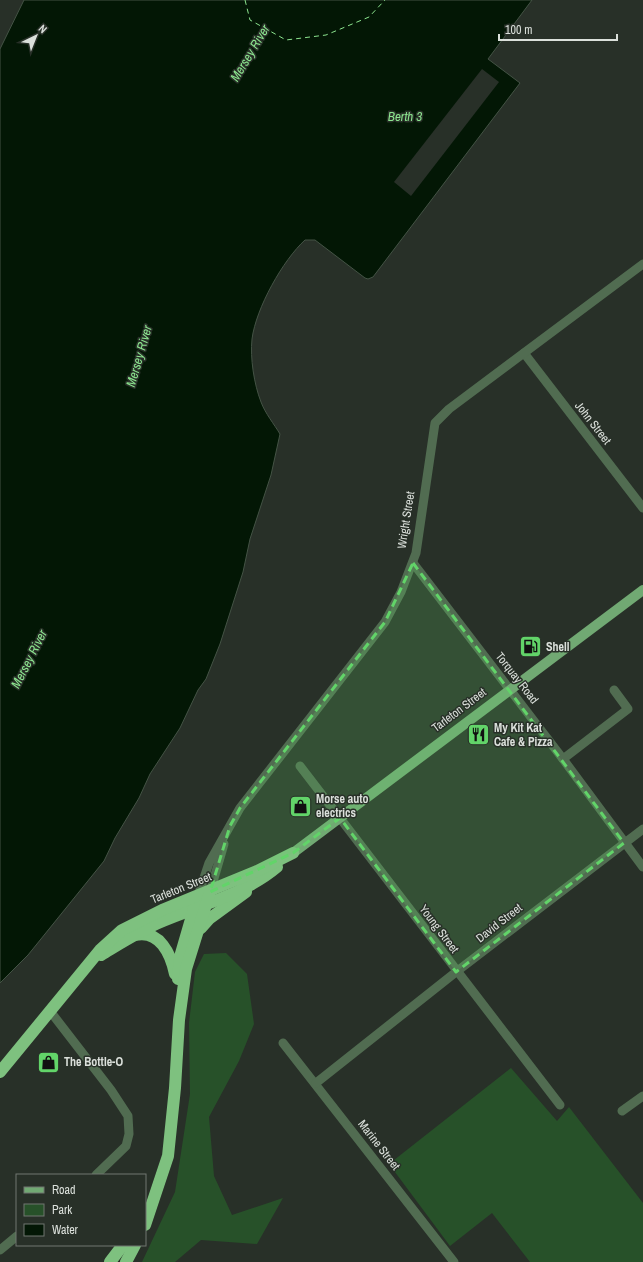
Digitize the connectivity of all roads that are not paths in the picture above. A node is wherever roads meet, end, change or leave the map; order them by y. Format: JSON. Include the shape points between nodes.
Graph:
{"nodes":[{"id":1,"x":643,"y":264,"type":"edge"},
{"id":2,"x":524,"y":353,"type":"junction"},
{"id":3,"x":643,"y":508,"type":"edge"},
{"id":4,"x":412,"y":563,"type":"junction"},
{"id":5,"x":643,"y":590,"type":"edge"},
{"id":6,"x":510,"y":689,"type":"junction"},
{"id":7,"x":614,"y":690,"type":"dead end"},
{"id":8,"x":563,"y":759,"type":"junction"},
{"id":9,"x":300,"y":766,"type":"dead end"},
{"id":10,"x":340,"y":818,"type":"junction"},
{"id":11,"x":643,"y":829,"type":"edge"},
{"id":12,"x":624,"y":843,"type":"junction"},
{"id":13,"x":293,"y":853,"type":"junction"},
{"id":14,"x":643,"y":867,"type":"edge"},
{"id":15,"x":264,"y":877,"type":"junction"},
{"id":16,"x":205,"y":897,"type":"junction"},
{"id":17,"x":194,"y":908,"type":"junction"},
{"id":18,"x":199,"y":932,"type":"junction"},
{"id":19,"x":130,"y":937,"type":"junction"},
{"id":20,"x":89,"y":963,"type":"junction"},
{"id":21,"x":456,"y":972,"type":"junction"},
{"id":22,"x":177,"y":987,"type":"junction"},
{"id":23,"x":50,"y":1011,"type":"junction"},
{"id":24,"x":179,"y":1020,"type":"junction"},
{"id":25,"x":283,"y":1043,"type":"dead end"},
{"id":26,"x":0,"y":1072,"type":"edge"},
{"id":27,"x":316,"y":1083,"type":"junction"},
{"id":28,"x":175,"y":1088,"type":"junction"},
{"id":29,"x":643,"y":1096,"type":"edge"},
{"id":30,"x":560,"y":1105,"type":"dead end"},
{"id":31,"x":622,"y":1111,"type":"dead end"},
{"id":32,"x":97,"y":1174,"type":"edge"},
{"id":33,"x":146,"y":1200,"type":"edge"},
{"id":34,"x":146,"y":1222,"type":"edge"},
{"id":35,"x":16,"y":1237,"type":"edge"},
{"id":36,"x":122,"y":1246,"type":"edge"},
{"id":37,"x":134,"y":1246,"type":"edge"},
{"id":38,"x":0,"y":1250,"type":"edge"},
{"id":39,"x":110,"y":1262,"type":"edge"},
{"id":40,"x":126,"y":1262,"type":"edge"},
{"id":41,"x":454,"y":1262,"type":"edge"}],
"edges":[{"from":1,"to":2,"type":"street","name":"Wright Street"},
{"from":2,"to":3,"type":"street","name":"John Street"},
{"from":2,"to":4,"type":"street","name":"Wright Street","via":[[449,409],[435,423],[420,533]]},
{"from":4,"to":6,"type":"street","name":"Torquay Road"},
{"from":4,"to":16,"type":"street","name":"Wright Street","via":[[401,592],[385,622],[248,797],[230,826]]},
{"from":5,"to":6,"type":"main road","name":"Tarleton Street"},
{"from":6,"to":8,"type":"street","name":"Torquay Road"},
{"from":6,"to":10,"type":"main road","name":"Tarleton Street"},
{"from":7,"to":8,"type":"street","via":[[628,708]]},
{"from":8,"to":12,"type":"street","name":"Torquay Road"},
{"from":9,"to":10,"type":"street","name":"Young Street"},
{"from":10,"to":13,"type":"main road","name":"Tarleton Street"},
{"from":10,"to":21,"type":"street","name":"Young Street"},
{"from":11,"to":12,"type":"street","name":"David Street"},
{"from":12,"to":14,"type":"street","name":"Torquay Road"},
{"from":12,"to":21,"type":"street","name":"David Street"},
{"from":13,"to":15,"type":"highway","name":"Tarleton Street"},
{"from":13,"to":16,"type":"highway","name":"Tarleton Street"},
{"from":15,"to":16,"type":"highway","name":"Tarleton Street"},
{"from":15,"to":18,"type":"highway","via":[[209,920]]},
{"from":16,"to":17,"type":"highway","name":"Tarleton Street"},
{"from":16,"to":18,"type":"highway"},
{"from":16,"to":20,"type":"highway","name":"Tarleton Street","via":[[162,910],[122,930],[106,943]]},
{"from":17,"to":19,"type":"highway","name":"Tarleton Street"},
{"from":17,"to":22,"type":"highway","via":[[180,957]]},
{"from":18,"to":24,"type":"highway","via":[[186,969]]},
{"from":19,"to":20,"type":"highway","name":"Tarleton Street"},
{"from":19,"to":22,"type":"highway","via":[[144,934],[162,943],[168,951]]},
{"from":20,"to":23,"type":"highway","name":"Tarleton Street"},
{"from":21,"to":27,"type":"street","name":"David Street"},
{"from":21,"to":30,"type":"street","name":"Young Street"},
{"from":22,"to":24,"type":"highway"},
{"from":23,"to":26,"type":"highway","name":"Tarleton Street"},
{"from":23,"to":32,"type":"street","via":[[128,1116],[129,1134],[126,1146]]},
{"from":24,"to":28,"type":"highway"},
{"from":25,"to":27,"type":"street","name":"Marine Street"},
{"from":27,"to":41,"type":"street","name":"Marine Street"},
{"from":28,"to":33,"type":"highway","via":[[152,1186]]},
{"from":28,"to":34,"type":"highway","via":[[168,1156]]},
{"from":29,"to":31,"type":"street"},
{"from":35,"to":38,"type":"street"},
{"from":36,"to":39,"type":"highway"},
{"from":37,"to":40,"type":"highway"}]}
